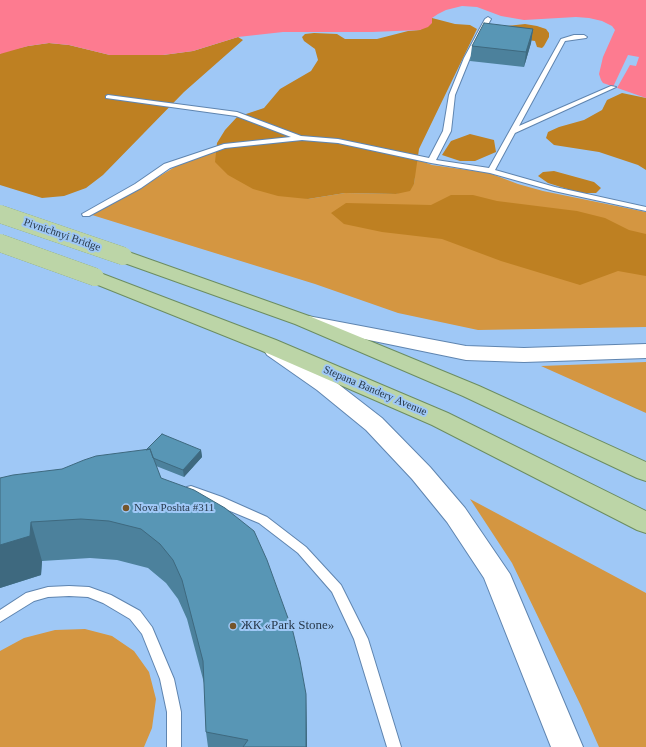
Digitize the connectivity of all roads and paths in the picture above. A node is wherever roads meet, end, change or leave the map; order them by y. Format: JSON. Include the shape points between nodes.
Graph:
{"nodes":[{"id":1,"x":488,"y":19,"type":"dead end"},
{"id":2,"x":584,"y":37,"type":"dead end"},
{"id":3,"x":613,"y":88,"type":"dead end"},
{"id":4,"x":108,"y":97,"type":"dead end"},
{"id":5,"x":512,"y":132,"type":"junction"},
{"id":6,"x":302,"y":138,"type":"junction"},
{"id":7,"x":431,"y":160,"type":"junction"},
{"id":8,"x":492,"y":171,"type":"junction"},
{"id":9,"x":646,"y":209,"type":"edge"},
{"id":10,"x":0,"y":214,"type":"edge"},
{"id":11,"x":86,"y":214,"type":"dead end"},
{"id":12,"x":0,"y":243,"type":"edge"},
{"id":13,"x":302,"y":320,"type":"junction"},
{"id":14,"x":268,"y":345,"type":"junction"},
{"id":15,"x":646,"y":351,"type":"edge"},
{"id":16,"x":646,"y":472,"type":"edge"},
{"id":17,"x":179,"y":486,"type":"edge"},
{"id":18,"x":646,"y":523,"type":"edge"},
{"id":19,"x":0,"y":617,"type":"edge"},
{"id":20,"x":174,"y":747,"type":"edge"},
{"id":21,"x":394,"y":747,"type":"edge"},
{"id":22,"x":567,"y":747,"type":"edge"}],
"edges":[{"from":1,"to":7,"type":"lane","via":[[466,58],[452,95],[447,132]]},
{"from":2,"to":5,"type":"lane","via":[[563,40]]},
{"from":3,"to":5,"type":"lane"},
{"from":4,"to":6,"type":"lane","via":[[237,114]]},
{"from":5,"to":8,"type":"lane"},
{"from":6,"to":7,"type":"lane","via":[[338,141]]},
{"from":6,"to":11,"type":"lane","via":[[224,146],[167,166],[138,186]]},
{"from":7,"to":8,"type":"lane"},
{"from":8,"to":9,"type":"lane","via":[[554,189]]},
{"from":10,"to":13,"type":"main road","name":"Pivnichnyi Bridge","bridge":true},
{"from":12,"to":14,"type":"main road","name":"Stepana Bandery Avenue","bridge":true,"via":[[95,277]]},
{"from":13,"to":15,"type":"main road","via":[[466,353],[524,355]]},
{"from":13,"to":16,"type":"main road","via":[[471,391]]},
{"from":14,"to":18,"type":"main road","name":"Stepana Bandery Avenue","via":[[440,419]]},
{"from":14,"to":22,"type":"main road","via":[[374,424],[421,473],[456,515],[496,574]]},
{"from":17,"to":21,"type":"lane","via":[[263,520],[302,550],[337,589],[361,640]]},
{"from":19,"to":20,"type":"lane","via":[[30,597],[48,592],[89,592],[107,598],[135,615],[147,631],[167,679],[174,712]]}]}
